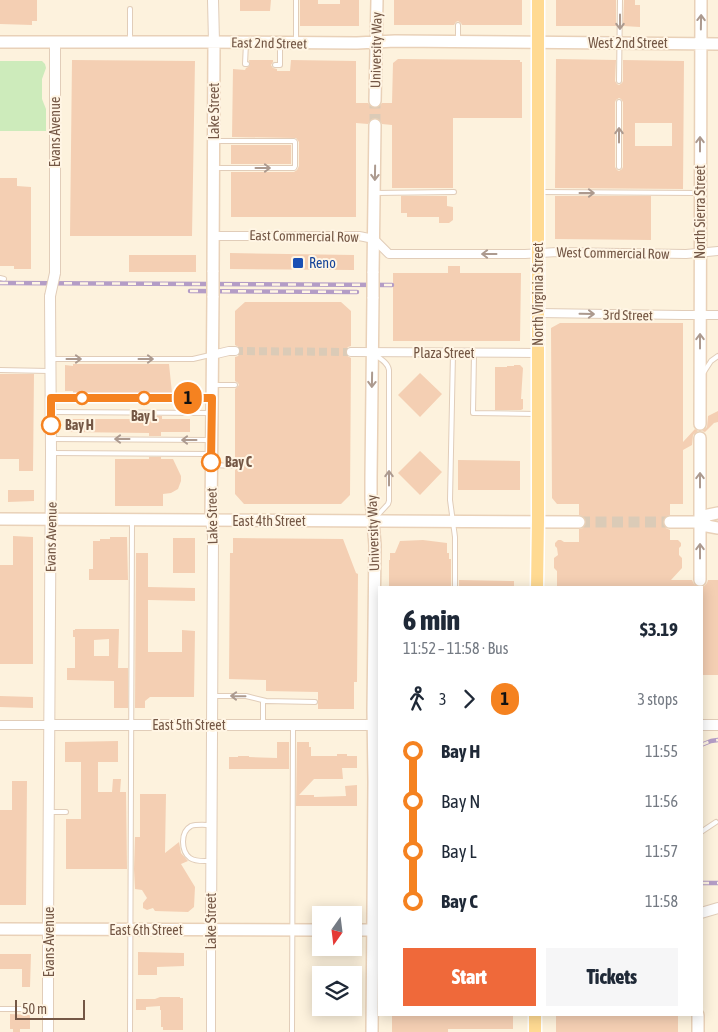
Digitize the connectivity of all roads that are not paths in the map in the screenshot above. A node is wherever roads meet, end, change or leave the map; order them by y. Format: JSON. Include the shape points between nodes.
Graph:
{"nodes":[{"id":1,"x":212,"y":0,"type":"edge"},
{"id":2,"x":296,"y":0,"type":"edge"},
{"id":3,"x":376,"y":0,"type":"edge"},
{"id":4,"x":538,"y":0,"type":"edge"},
{"id":5,"x":620,"y":0,"type":"edge"},
{"id":6,"x":701,"y":0,"type":"edge"},
{"id":7,"x":130,"y":9,"type":"dead end"},
{"id":8,"x":458,"y":25,"type":"dead end"},
{"id":9,"x":0,"y":42,"type":"edge"},
{"id":10,"x":56,"y":42,"type":"junction"},
{"id":11,"x":130,"y":42,"type":"junction"},
{"id":12,"x":214,"y":42,"type":"junction"},
{"id":13,"x":246,"y":42,"type":"junction"},
{"id":14,"x":376,"y":42,"type":"junction"},
{"id":15,"x":458,"y":42,"type":"junction"},
{"id":16,"x":538,"y":42,"type":"junction"},
{"id":17,"x":280,"y":43,"type":"junction"},
{"id":18,"x":296,"y":43,"type":"junction"},
{"id":19,"x":619,"y":43,"type":"junction"},
{"id":20,"x":700,"y":44,"type":"junction"},
{"id":21,"x":718,"y":44,"type":"edge"},
{"id":22,"x":247,"y":64,"type":"dead end"},
{"id":23,"x":275,"y":65,"type":"dead end"},
{"id":24,"x":619,"y":81,"type":"dead end"},
{"id":25,"x":376,"y":101,"type":"tunnel mouth"},
{"id":26,"x":619,"y":102,"type":"dead end"},
{"id":27,"x":375,"y":125,"type":"tunnel mouth"},
{"id":28,"x":214,"y":141,"type":"junction"},
{"id":29,"x":619,"y":167,"type":"dead end"},
{"id":30,"x":214,"y":168,"type":"junction"},
{"id":31,"x":375,"y":192,"type":"junction"},
{"id":32,"x":454,"y":192,"type":"dead end"},
{"id":33,"x":538,"y":192,"type":"junction"},
{"id":34,"x":700,"y":193,"type":"junction"},
{"id":35,"x":214,"y":236,"type":"junction"},
{"id":36,"x":374,"y":239,"type":"junction"},
{"id":37,"x":718,"y":251,"type":"edge"},
{"id":38,"x":700,"y":252,"type":"junction"},
{"id":39,"x":538,"y":253,"type":"junction"},
{"id":40,"x":538,"y":313,"type":"junction"},
{"id":41,"x":700,"y":315,"type":"junction"},
{"id":42,"x":718,"y":315,"type":"edge"},
{"id":43,"x":235,"y":351,"type":"tunnel mouth"},
{"id":44,"x":351,"y":352,"type":"tunnel mouth"},
{"id":45,"x":372,"y":352,"type":"junction"},
{"id":46,"x":452,"y":353,"type":"junction"},
{"id":47,"x":474,"y":353,"type":"junction"},
{"id":48,"x":538,"y":353,"type":"junction"},
{"id":49,"x":212,"y":355,"type":"junction"},
{"id":50,"x":718,"y":356,"type":"edge"},
{"id":51,"x":51,"y":359,"type":"junction"},
{"id":52,"x":0,"y":370,"type":"edge"},
{"id":53,"x":51,"y":371,"type":"junction"},
{"id":54,"x":700,"y":378,"type":"junction"},
{"id":55,"x":212,"y":385,"type":"junction"},
{"id":56,"x":235,"y":385,"type":"dead end"},
{"id":57,"x":51,"y":398,"type":"junction"},
{"id":58,"x":212,"y":398,"type":"junction"},
{"id":59,"x":51,"y":412,"type":"junction"},
{"id":60,"x":212,"y":413,"type":"junction"},
{"id":61,"x":538,"y":414,"type":"junction"},
{"id":62,"x":700,"y":424,"type":"dead end"},
{"id":63,"x":700,"y":438,"type":"dead end"},
{"id":64,"x":51,"y":439,"type":"junction"},
{"id":65,"x":212,"y":440,"type":"junction"},
{"id":66,"x":51,"y":453,"type":"junction"},
{"id":67,"x":211,"y":460,"type":"junction"},
{"id":68,"x":235,"y":466,"type":"dead end"},
{"id":69,"x":718,"y":513,"type":"edge"},
{"id":70,"x":0,"y":519,"type":"edge"},
{"id":71,"x":51,"y":519,"type":"junction"},
{"id":72,"x":132,"y":520,"type":"junction"},
{"id":73,"x":211,"y":520,"type":"junction"},
{"id":74,"x":373,"y":521,"type":"junction"},
{"id":75,"x":452,"y":521,"type":"junction"},
{"id":76,"x":538,"y":521,"type":"junction"},
{"id":77,"x":579,"y":522,"type":"tunnel mouth"},
{"id":78,"x":670,"y":522,"type":"tunnel mouth"},
{"id":79,"x":700,"y":522,"type":"junction"},
{"id":80,"x":718,"y":528,"type":"edge"},
{"id":81,"x":700,"y":580,"type":"dead end"},
{"id":82,"x":455,"y":586,"type":"edge"},
{"id":83,"x":537,"y":586,"type":"edge"},
{"id":84,"x":212,"y":696,"type":"junction"},
{"id":85,"x":263,"y":701,"type":"junction"},
{"id":86,"x":315,"y":702,"type":"dead end"},
{"id":87,"x":0,"y":724,"type":"edge"},
{"id":88,"x":50,"y":725,"type":"junction"},
{"id":89,"x":131,"y":725,"type":"junction"},
{"id":90,"x":211,"y":725,"type":"junction"},
{"id":91,"x":263,"y":725,"type":"junction"},
{"id":92,"x":293,"y":725,"type":"junction"},
{"id":93,"x":376,"y":725,"type":"edge"},
{"id":94,"x":703,"y":725,"type":"edge"},
{"id":95,"x":718,"y":725,"type":"edge"},
{"id":96,"x":49,"y":812,"type":"junction"},
{"id":97,"x":66,"y":812,"type":"dead end"},
{"id":98,"x":716,"y":822,"type":"dead end"},
{"id":99,"x":212,"y":825,"type":"junction"},
{"id":100,"x":703,"y":831,"type":"edge"},
{"id":101,"x":211,"y":861,"type":"junction"},
{"id":102,"x":718,"y":908,"type":"edge"},
{"id":103,"x":703,"y":912,"type":"edge"},
{"id":104,"x":0,"y":929,"type":"edge"},
{"id":105,"x":48,"y":929,"type":"junction"},
{"id":106,"x":131,"y":930,"type":"junction"},
{"id":107,"x":211,"y":930,"type":"junction"},
{"id":108,"x":292,"y":930,"type":"junction"},
{"id":109,"x":312,"y":930,"type":"edge"},
{"id":110,"x":362,"y":930,"type":"edge"},
{"id":111,"x":376,"y":930,"type":"edge"},
{"id":112,"x":0,"y":1008,"type":"edge"},
{"id":113,"x":49,"y":1010,"type":"junction"},
{"id":114,"x":535,"y":1016,"type":"edge"},
{"id":115,"x":698,"y":1016,"type":"edge"},
{"id":116,"x":48,"y":1032,"type":"edge"},
{"id":117,"x":130,"y":1032,"type":"edge"},
{"id":118,"x":211,"y":1032,"type":"edge"},
{"id":119,"x":292,"y":1032,"type":"edge"},
{"id":120,"x":372,"y":1032,"type":"edge"},
{"id":121,"x":535,"y":1032,"type":"edge"},
{"id":122,"x":698,"y":1032,"type":"edge"}],
"edges":[{"from":1,"to":12,"type":"street","name":"Lake Street"},
{"from":2,"to":18,"type":"lane"},
{"from":3,"to":14,"type":"main road","name":"University Way"},
{"from":4,"to":16,"type":"main road","name":"North Virginia Street"},
{"from":5,"to":19,"type":"lane","one_way":true},
{"from":20,"to":6,"type":"main road","name":"North Sierra Street","one_way":true},
{"from":7,"to":11,"type":"lane"},
{"from":8,"to":15,"type":"lane"},
{"from":9,"to":10,"type":"main road","name":"East 2nd Street"},
{"from":10,"to":11,"type":"main road","name":"East 2nd Street"},
{"from":10,"to":51,"type":"street","name":"Evans Avenue","bridge":true,"via":[[55,273],[50,296]]},
{"from":11,"to":12,"type":"main road","name":"East 2nd Street"},
{"from":12,"to":13,"type":"main road","name":"East 2nd Street"},
{"from":12,"to":28,"type":"main road","name":"Lake Street"},
{"from":13,"to":17,"type":"main road","name":"East 2nd Street"},
{"from":13,"to":22,"type":"lane"},
{"from":14,"to":15,"type":"main road","name":"East 2nd Street"},
{"from":14,"to":18,"type":"main road","name":"East 2nd Street"},
{"from":14,"to":25,"type":"main road","name":"University Way"},
{"from":15,"to":16,"type":"main road","name":"East 2nd Street"},
{"from":16,"to":19,"type":"main road","name":"West 2nd Street"},
{"from":16,"to":33,"type":"main road","name":"North Virginia Street"},
{"from":17,"to":18,"type":"main road","name":"East 2nd Street"},
{"from":17,"to":23,"type":"lane","via":[[280,65]]},
{"from":19,"to":20,"type":"main road","name":"West 2nd Street"},
{"from":19,"to":24,"type":"lane"},
{"from":20,"to":21,"type":"main road","name":"West 2nd Street"},
{"from":34,"to":20,"type":"main road","name":"North Sierra Street","one_way":true},
{"from":29,"to":26,"type":"lane","one_way":true},
{"from":27,"to":31,"type":"main road","name":"University Way","one_way":true},
{"from":28,"to":30,"type":"main road","name":"Lake Street"},
{"from":30,"to":28,"type":"lane","one_way":true,"via":[[295,166],[294,141]]},
{"from":30,"to":35,"type":"main road","name":"Lake Street"},
{"from":31,"to":32,"type":"lane"},
{"from":31,"to":36,"type":"main road","name":"University Way"},
{"from":33,"to":34,"type":"lane","one_way":true},
{"from":33,"to":39,"type":"main road","name":"North Virginia Street"},
{"from":34,"to":38,"type":"main road","name":"North Sierra Street"},
{"from":35,"to":36,"type":"street","name":"East Commercial Row","via":[[359,236]]},
{"from":35,"to":49,"type":"main road","name":"Lake Street","bridge":true},
{"from":39,"to":36,"type":"street","name":"East Commercial Row","one_way":true,"via":[[390,254]]},
{"from":36,"to":45,"type":"main road","name":"University Way","bridge":true},
{"from":37,"to":38,"type":"street","name":"West Commercial Row"},
{"from":38,"to":39,"type":"street","name":"West Commercial Row"},
{"from":38,"to":41,"type":"main road","name":"North Sierra Street"},
{"from":39,"to":40,"type":"main road","name":"North Virginia Street"},
{"from":40,"to":41,"type":"street","name":"3rd Street","one_way":true},
{"from":40,"to":48,"type":"main road","name":"North Virginia Street"},
{"from":41,"to":42,"type":"street","name":"3rd Street"},
{"from":54,"to":41,"type":"main road","name":"North Sierra Street","one_way":true},
{"from":43,"to":49,"type":"street"},
{"from":44,"to":45,"type":"street","name":"Plaza Street"},
{"from":45,"to":46,"type":"street","name":"Plaza Street"},
{"from":45,"to":74,"type":"main road","name":"University Way","one_way":true},
{"from":74,"to":45,"type":"lane","one_way":true,"via":[[388,504],[389,370],[386,363]]},
{"from":46,"to":47,"type":"street","name":"Plaza Street"},
{"from":46,"to":75,"type":"lane"},
{"from":47,"to":48,"type":"street","name":"Plaza Street"},
{"from":47,"to":61,"type":"lane","via":[[473,413]]},
{"from":48,"to":61,"type":"main road","name":"North Virginia Street"},
{"from":51,"to":49,"type":"lane","one_way":true,"via":[[193,359]]},
{"from":49,"to":55,"type":"main road","name":"Lake Street"},
{"from":50,"to":54,"type":"lane"},
{"from":51,"to":53,"type":"street","name":"Evans Avenue"},
{"from":52,"to":53,"type":"lane"},
{"from":53,"to":57,"type":"street","name":"Evans Avenue"},
{"from":54,"to":62,"type":"main road","name":"North Sierra Street"},
{"from":55,"to":56,"type":"lane"},
{"from":55,"to":58,"type":"main road","name":"Lake Street"},
{"from":57,"to":58,"type":"lane"},
{"from":57,"to":59,"type":"street","name":"Evans Avenue"},
{"from":58,"to":60,"type":"main road","name":"Lake Street"},
{"from":59,"to":60,"type":"lane"},
{"from":59,"to":64,"type":"street","name":"Evans Avenue"},
{"from":60,"to":65,"type":"main road","name":"Lake Street"},
{"from":61,"to":76,"type":"main road","name":"North Virginia Street"},
{"from":79,"to":63,"type":"main road","one_way":true},
{"from":65,"to":64,"type":"lane","one_way":true},
{"from":64,"to":66,"type":"street","name":"Evans Avenue"},
{"from":65,"to":67,"type":"main road","name":"Lake Street"},
{"from":66,"to":67,"type":"lane"},
{"from":66,"to":71,"type":"street","name":"Evans Avenue"},
{"from":67,"to":68,"type":"lane"},
{"from":67,"to":73,"type":"main road","name":"Lake Street"},
{"from":69,"to":79,"type":"main road","via":[[708,515]]},
{"from":70,"to":71,"type":"main road","name":"East 4th Street"},
{"from":71,"to":72,"type":"main road","name":"East 4th Street"},
{"from":71,"to":88,"type":"street","name":"Evans Avenue"},
{"from":72,"to":73,"type":"main road","name":"East 4th Street"},
{"from":72,"to":89,"type":"lane"},
{"from":73,"to":74,"type":"main road","name":"East 4th Street"},
{"from":73,"to":84,"type":"street","name":"Lake Street"},
{"from":74,"to":75,"type":"main road","name":"East 4th Street"},
{"from":74,"to":93,"type":"main road","name":"University Way"},
{"from":75,"to":76,"type":"main road","name":"East 4th Street"},
{"from":75,"to":82,"type":"lane"},
{"from":76,"to":77,"type":"main road","name":"East 4th Street"},
{"from":76,"to":83,"type":"main road","name":"North Virginia Street"},
{"from":78,"to":79,"type":"main road"},
{"from":79,"to":80,"type":"main road"},
{"from":81,"to":79,"type":"main road","one_way":true},
{"from":85,"to":84,"type":"lane","one_way":true,"via":[[246,696]]},
{"from":84,"to":90,"type":"street","name":"Lake Street"},
{"from":85,"to":86,"type":"lane"},
{"from":85,"to":91,"type":"lane"},
{"from":87,"to":88,"type":"street","name":"East 5th Street"},
{"from":88,"to":89,"type":"street","name":"East 5th Street"},
{"from":88,"to":96,"type":"street","name":"Evans Avenue"},
{"from":89,"to":90,"type":"street","name":"East 5th Street"},
{"from":89,"to":106,"type":"lane","via":[[128,772]]},
{"from":90,"to":91,"type":"street","name":"East 5th Street"},
{"from":90,"to":99,"type":"street","name":"Lake Street"},
{"from":91,"to":92,"type":"street","name":"East 5th Street"},
{"from":92,"to":93,"type":"street","name":"East 5th Street"},
{"from":92,"to":108,"type":"lane"},
{"from":93,"to":111,"type":"main road","name":"University Way"},
{"from":94,"to":95,"type":"street"},
{"from":96,"to":97,"type":"lane"},
{"from":96,"to":105,"type":"street","name":"Evans Avenue"},
{"from":98,"to":100,"type":"lane"},
{"from":99,"to":101,"type":"street","name":"Lake Street"},
{"from":99,"to":101,"type":"lane","via":[[190,827],[183,839],[188,856],[196,861]]},
{"from":101,"to":107,"type":"street","name":"Lake Street"},
{"from":102,"to":103,"type":"street"},
{"from":104,"to":105,"type":"main road","name":"East 6th Street"},
{"from":105,"to":106,"type":"main road","name":"East 6th Street"},
{"from":105,"to":113,"type":"street","name":"Evans Avenue"},
{"from":106,"to":107,"type":"main road","name":"East 6th Street"},
{"from":106,"to":117,"type":"lane"},
{"from":107,"to":108,"type":"main road","name":"East 6th Street"},
{"from":107,"to":118,"type":"street","name":"Lake Street"},
{"from":108,"to":109,"type":"main road","name":"East 6th Street"},
{"from":108,"to":119,"type":"lane"},
{"from":110,"to":111,"type":"main road"},
{"from":111,"to":120,"type":"main road","name":"University Way"},
{"from":112,"to":113,"type":"lane"},
{"from":113,"to":116,"type":"street","name":"Evans Avenue"},
{"from":114,"to":121,"type":"main road"},
{"from":115,"to":122,"type":"main road"}]}
